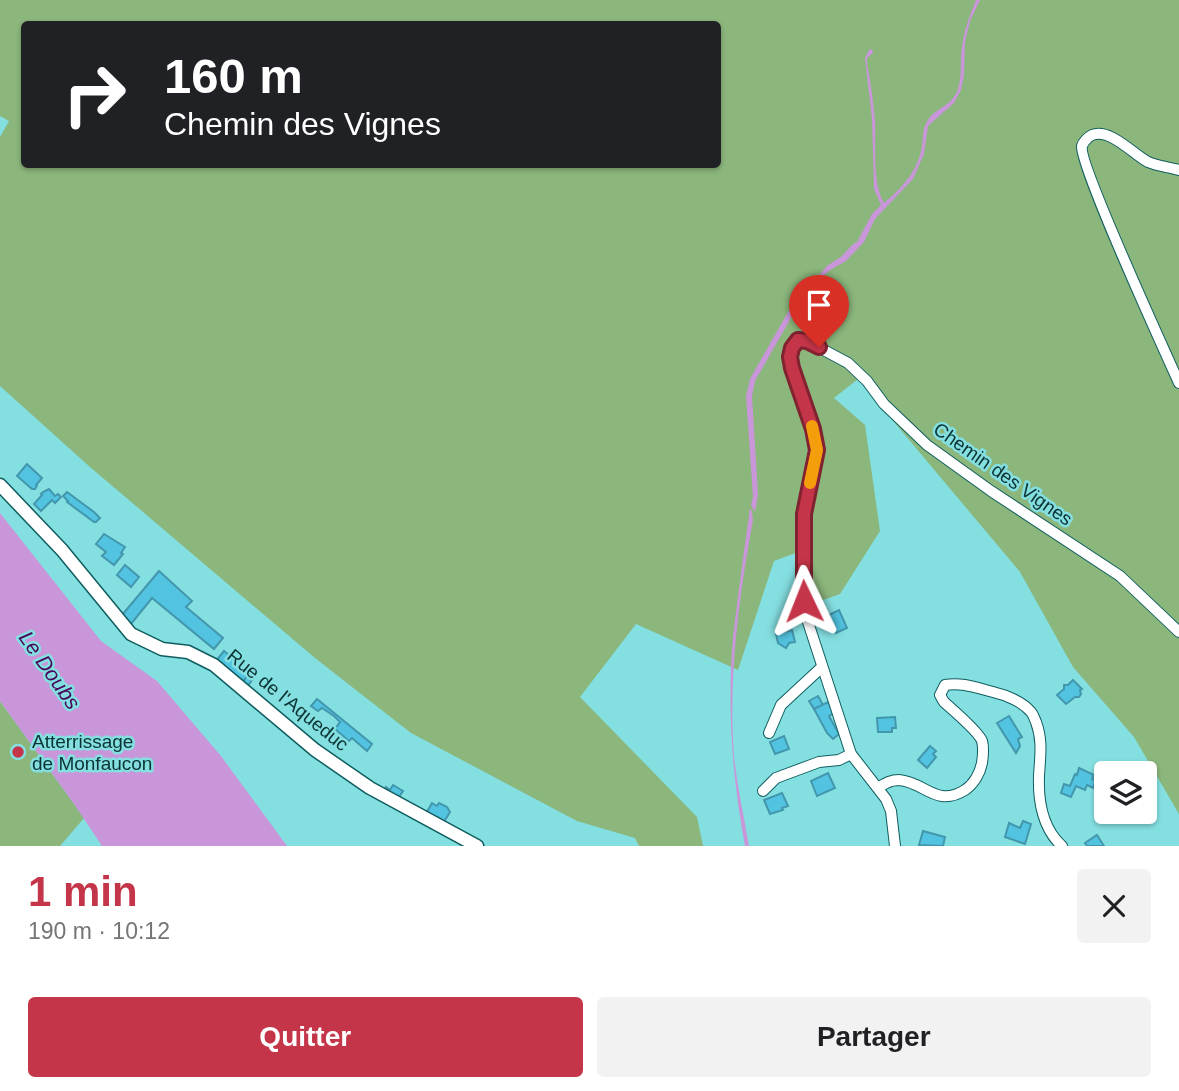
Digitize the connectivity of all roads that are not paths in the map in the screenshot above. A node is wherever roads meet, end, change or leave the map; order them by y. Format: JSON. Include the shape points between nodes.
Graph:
{"nodes":[{"id":1,"x":1179,"y":170,"type":"edge"},
{"id":2,"x":1179,"y":383,"type":"edge"},
{"id":3,"x":0,"y":485,"type":"edge"},
{"id":4,"x":1179,"y":632,"type":"edge"},
{"id":5,"x":822,"y":667,"type":"junction"},
{"id":6,"x":769,"y":733,"type":"dead end"},
{"id":7,"x":851,"y":754,"type":"junction"},
{"id":8,"x":879,"y":787,"type":"junction"},
{"id":9,"x":763,"y":791,"type":"dead end"},
{"id":10,"x":477,"y":846,"type":"edge"},
{"id":11,"x":895,"y":846,"type":"edge"},
{"id":12,"x":1062,"y":846,"type":"edge"}],
"edges":[{"from":1,"to":2,"type":"street","via":[[1149,163],[1101,134],[1085,140],[1081,147]]},
{"from":3,"to":10,"type":"street","name":"Rue de l'Aqueduc","via":[[62,550],[131,634],[214,665],[315,750],[370,788]]},
{"from":4,"to":5,"type":"street","name":"Chemin des Vignes","via":[[1120,576],[927,445],[848,363],[798,340],[790,357],[817,450],[804,514],[804,601]]},
{"from":5,"to":6,"type":"street","via":[[781,705]]},
{"from":5,"to":7,"type":"street","name":"Chemin des Vignes"},
{"from":7,"to":8,"type":"street","name":"Chemin des Vignes"},
{"from":7,"to":9,"type":"street","via":[[776,778]]},
{"from":8,"to":11,"type":"street","name":"Chemin des Vignes","via":[[891,811]]},
{"from":8,"to":12,"type":"street","via":[[902,780],[946,797],[972,786],[981,769],[982,738],[940,695],[945,685],[957,683],[1009,696],[1032,713],[1039,731],[1041,809],[1046,826]]}]}
